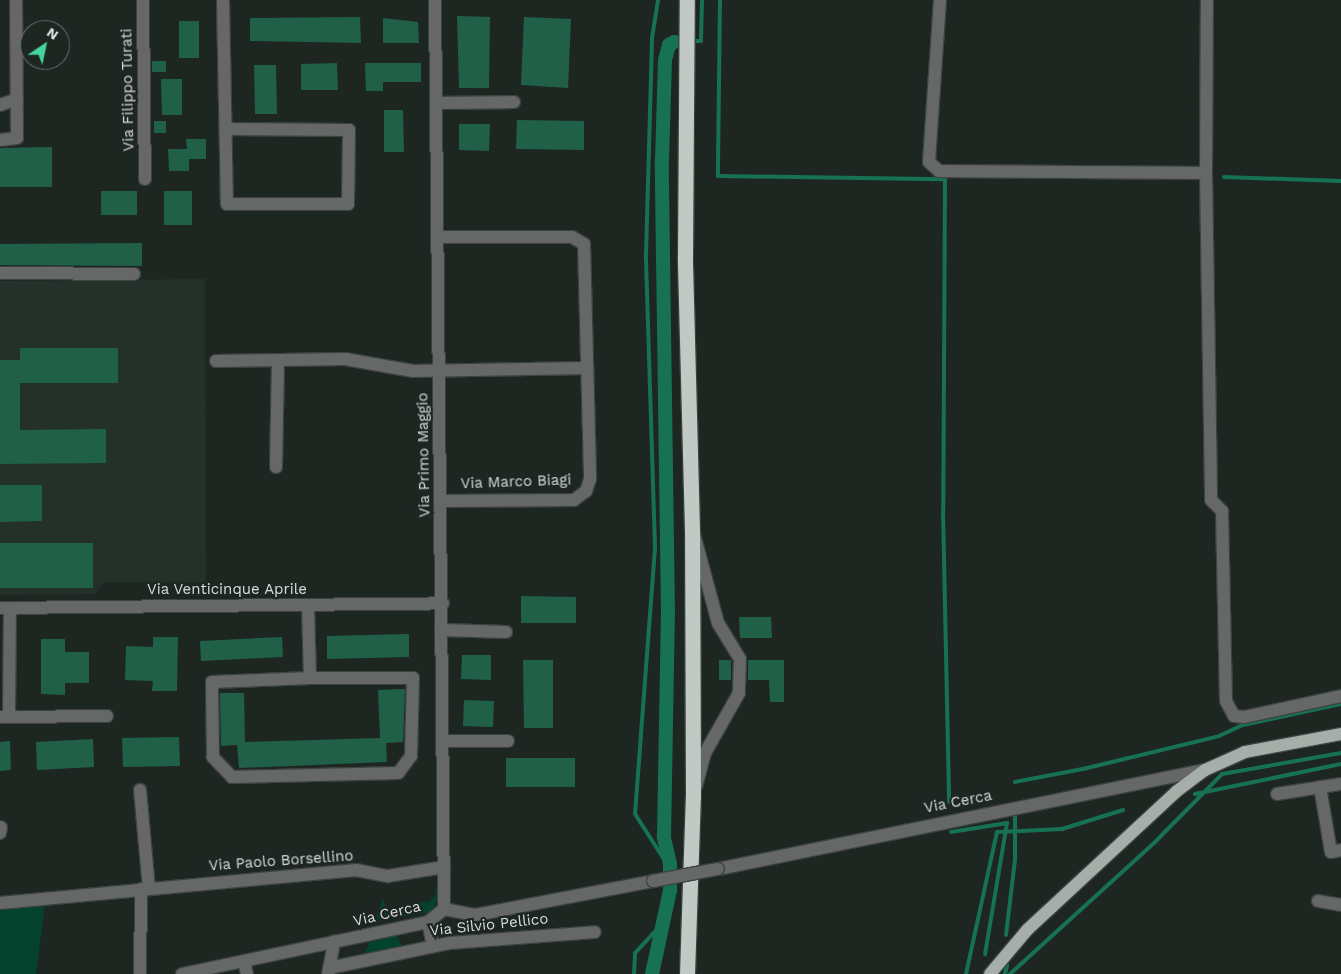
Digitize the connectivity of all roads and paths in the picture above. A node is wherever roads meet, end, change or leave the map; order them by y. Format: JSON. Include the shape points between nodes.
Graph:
{"nodes":[{"id":1,"x":16,"y":0,"type":"edge"},
{"id":2,"x":143,"y":0,"type":"edge"},
{"id":3,"x":223,"y":0,"type":"edge"},
{"id":4,"x":435,"y":0,"type":"edge"},
{"id":5,"x":687,"y":0,"type":"edge"},
{"id":6,"x":940,"y":0,"type":"edge"},
{"id":7,"x":1207,"y":0,"type":"edge"},
{"id":8,"x":17,"y":99,"type":"junction"},
{"id":9,"x":514,"y":102,"type":"dead end"},
{"id":10,"x":436,"y":103,"type":"junction"},
{"id":11,"x":0,"y":105,"type":"edge"},
{"id":12,"x":228,"y":129,"type":"junction"},
{"id":13,"x":0,"y":140,"type":"edge"},
{"id":14,"x":1206,"y":173,"type":"junction"},
{"id":15,"x":145,"y":179,"type":"dead end"},
{"id":16,"x":438,"y":237,"type":"junction"},
{"id":17,"x":0,"y":273,"type":"edge"},
{"id":18,"x":134,"y":274,"type":"dead end"},
{"id":19,"x":278,"y":360,"type":"junction"},
{"id":20,"x":216,"y":361,"type":"dead end"},
{"id":21,"x":439,"y":367,"type":"junction"},
{"id":22,"x":587,"y":368,"type":"junction"},
{"id":23,"x":276,"y":467,"type":"dead end"},
{"id":24,"x":442,"y":501,"type":"junction"},
{"id":25,"x":692,"y":530,"type":"junction"},
{"id":26,"x":443,"y":603,"type":"junction"},
{"id":27,"x":308,"y":606,"type":"junction"},
{"id":28,"x":5,"y":608,"type":"edge"},
{"id":29,"x":443,"y":630,"type":"junction"},
{"id":30,"x":506,"y":632,"type":"dead end"},
{"id":31,"x":310,"y":678,"type":"junction"},
{"id":32,"x":1341,"y":696,"type":"edge"},
{"id":33,"x":5,"y":716,"type":"edge"},
{"id":34,"x":107,"y":716,"type":"dead end"},
{"id":35,"x":1341,"y":734,"type":"edge"},
{"id":36,"x":444,"y":741,"type":"junction"},
{"id":37,"x":508,"y":741,"type":"dead end"},
{"id":38,"x":1205,"y":770,"type":"junction"},
{"id":39,"x":1341,"y":784,"type":"edge"},
{"id":40,"x":1320,"y":787,"type":"junction"},
{"id":41,"x":140,"y":790,"type":"dead end"},
{"id":42,"x":1277,"y":794,"type":"dead end"},
{"id":43,"x":693,"y":796,"type":"junction"},
{"id":44,"x":1341,"y":850,"type":"edge"},
{"id":45,"x":444,"y":867,"type":"junction"},
{"id":46,"x":145,"y":888,"type":"junction"},
{"id":47,"x":1318,"y":901,"type":"dead end"},
{"id":48,"x":0,"y":903,"type":"edge"},
{"id":49,"x":1341,"y":905,"type":"edge"},
{"id":50,"x":444,"y":909,"type":"junction"},
{"id":51,"x":428,"y":922,"type":"junction"},
{"id":52,"x":594,"y":932,"type":"dead end"},
{"id":53,"x":334,"y":942,"type":"junction"},
{"id":54,"x":433,"y":946,"type":"junction"},
{"id":55,"x":244,"y":961,"type":"junction"},
{"id":56,"x":329,"y":971,"type":"edge"},
{"id":57,"x":140,"y":974,"type":"edge"},
{"id":58,"x":182,"y":974,"type":"edge"},
{"id":59,"x":247,"y":974,"type":"edge"},
{"id":60,"x":687,"y":974,"type":"edge"},
{"id":61,"x":990,"y":974,"type":"edge"}],
"edges":[{"from":1,"to":8,"type":"street"},
{"from":2,"to":15,"type":"street","name":"Via Filippo Turati"},
{"from":3,"to":12,"type":"street"},
{"from":4,"to":10,"type":"street","name":"Via Primo Maggio"},
{"from":5,"to":25,"type":"highway","via":[[685,257]]},
{"from":6,"to":14,"type":"street","via":[[929,162],[939,171]]},
{"from":7,"to":14,"type":"street"},
{"from":8,"to":11,"type":"street"},
{"from":8,"to":13,"type":"street","via":[[17,138]]},
{"from":9,"to":10,"type":"street"},
{"from":10,"to":16,"type":"street","name":"Via Primo Maggio"},
{"from":12,"to":12,"type":"street","via":[[227,204],[348,204],[348,130]]},
{"from":14,"to":32,"type":"street","via":[[1211,500],[1222,511],[1226,701],[1234,716],[1244,717]]},
{"from":16,"to":21,"type":"street","name":"Via Primo Maggio"},
{"from":16,"to":22,"type":"street","name":"Via Marco Biagi","via":[[572,237],[584,244]]},
{"from":17,"to":18,"type":"street"},
{"from":19,"to":20,"type":"street"},
{"from":19,"to":21,"type":"street","via":[[345,359],[413,371]]},
{"from":19,"to":23,"type":"street"},
{"from":21,"to":22,"type":"street"},
{"from":21,"to":24,"type":"street","name":"Via Primo Maggio"},
{"from":22,"to":24,"type":"street","name":"Via Marco Biagi","via":[[590,478],[586,491],[574,500]]},
{"from":24,"to":26,"type":"street","name":"Via Primo Maggio"},
{"from":25,"to":43,"type":"highway"},
{"from":25,"to":43,"type":"street","via":[[718,624],[740,659],[739,693],[705,753]]},
{"from":26,"to":27,"type":"street","name":"Via Venticinque Aprile"},
{"from":26,"to":29,"type":"street","name":"Via Primo Maggio"},
{"from":27,"to":28,"type":"street","name":"Via Venticinque Aprile"},
{"from":27,"to":31,"type":"street"},
{"from":28,"to":33,"type":"street","name":"Via Venticinque Aprile"},
{"from":29,"to":30,"type":"street"},
{"from":29,"to":36,"type":"street","name":"Via Primo Maggio"},
{"from":31,"to":31,"type":"street","via":[[413,678],[411,756],[398,773],[232,777],[213,758],[212,682]]},
{"from":33,"to":34,"type":"street"},
{"from":35,"to":38,"type":"main road","via":[[1244,752]]},
{"from":36,"to":37,"type":"street"},
{"from":36,"to":45,"type":"street","name":"Via Primo Maggio"},
{"from":38,"to":50,"type":"street","name":"Via Cerca","bridge":true,"via":[[476,915]]},
{"from":38,"to":61,"type":"main road","via":[[1177,791],[1028,930]]},
{"from":39,"to":40,"type":"street"},
{"from":40,"to":42,"type":"street"},
{"from":40,"to":44,"type":"street","via":[[1331,852]]},
{"from":41,"to":46,"type":"street"},
{"from":43,"to":60,"type":"highway"},
{"from":45,"to":46,"type":"street","name":"Via Paolo Borsellino","via":[[388,876],[356,870]]},
{"from":45,"to":50,"type":"street","name":"Via Primo Maggio"},
{"from":46,"to":48,"type":"street","name":"Via Paolo Borsellino"},
{"from":46,"to":57,"type":"street"},
{"from":47,"to":49,"type":"street"},
{"from":50,"to":51,"type":"street","name":"Via Cerca"},
{"from":51,"to":53,"type":"street","name":"Via Cerca"},
{"from":51,"to":54,"type":"street"},
{"from":52,"to":54,"type":"street","name":"Via Silvio Pellico"},
{"from":53,"to":55,"type":"street","name":"Via Cerca"},
{"from":53,"to":56,"type":"street"},
{"from":54,"to":56,"type":"street","name":"Via Silvio Pellico"},
{"from":55,"to":58,"type":"street","name":"Via Cerca"},
{"from":55,"to":59,"type":"street"}]}
